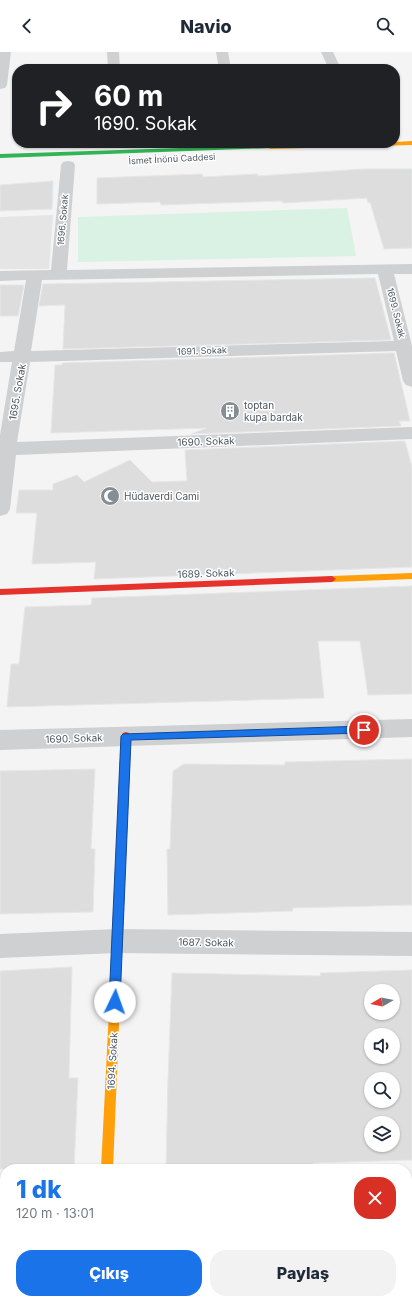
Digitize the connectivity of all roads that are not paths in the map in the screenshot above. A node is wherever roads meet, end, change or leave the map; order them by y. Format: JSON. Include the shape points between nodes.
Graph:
{"nodes":[{"id":1,"x":5,"y":52,"type":"edge"},
{"id":2,"x":113,"y":52,"type":"edge"},
{"id":3,"x":222,"y":52,"type":"edge"},
{"id":4,"x":327,"y":52,"type":"edge"},
{"id":5,"x":114,"y":64,"type":"edge"},
{"id":6,"x":224,"y":64,"type":"edge"},
{"id":7,"x":333,"y":64,"type":"edge"},
{"id":8,"x":0,"y":85,"type":"edge"},
{"id":9,"x":400,"y":143,"type":"edge"},
{"id":10,"x":412,"y":143,"type":"edge"},
{"id":11,"x":241,"y":148,"type":"edge"},
{"id":12,"x":320,"y":148,"type":"edge"},
{"id":13,"x":0,"y":156,"type":"edge"},
{"id":14,"x":154,"y":160,"type":"dead end"},
{"id":15,"x":68,"y":165,"type":"dead end"},
{"id":16,"x":412,"y":269,"type":"edge"},
{"id":17,"x":385,"y":270,"type":"junction"},
{"id":18,"x":59,"y":275,"type":"junction"},
{"id":19,"x":0,"y":276,"type":"edge"},
{"id":20,"x":36,"y":276,"type":"junction"},
{"id":21,"x":404,"y":346,"type":"junction"},
{"id":22,"x":22,"y":357,"type":"junction"},
{"id":23,"x":0,"y":358,"type":"edge"},
{"id":24,"x":412,"y":381,"type":"edge"},
{"id":25,"x":412,"y":434,"type":"edge"},
{"id":26,"x":3,"y":449,"type":"edge"},
{"id":27,"x":0,"y":509,"type":"edge"},
{"id":28,"x":412,"y":576,"type":"edge"},
{"id":29,"x":0,"y":592,"type":"edge"},
{"id":30,"x":412,"y":728,"type":"edge"},
{"id":31,"x":126,"y":736,"type":"junction"},
{"id":32,"x":0,"y":740,"type":"edge"},
{"id":33,"x":118,"y":941,"type":"junction"},
{"id":34,"x":412,"y":944,"type":"edge"},
{"id":35,"x":0,"y":946,"type":"edge"},
{"id":36,"x":107,"y":1164,"type":"edge"}],
"edges":[{"from":1,"to":8,"type":"street"},
{"from":2,"to":5,"type":"street"},
{"from":3,"to":6,"type":"street"},
{"from":4,"to":7,"type":"street"},
{"from":9,"to":10,"type":"main road","name":"İsmet İnönü Caddesi"},
{"from":11,"to":13,"type":"main road","name":"İsmet İnönü Caddesi"},
{"from":12,"to":14,"type":"main road","name":"İsmet İnönü Caddesi"},
{"from":15,"to":18,"type":"street","name":"1696. Sokak"},
{"from":16,"to":17,"type":"street"},
{"from":17,"to":18,"type":"street"},
{"from":17,"to":21,"type":"street","name":"1699. Sokak"},
{"from":18,"to":20,"type":"street"},
{"from":19,"to":20,"type":"street"},
{"from":20,"to":22,"type":"street","name":"1695. Sokak"},
{"from":21,"to":22,"type":"street","name":"1691. Sokak"},
{"from":21,"to":24,"type":"street","name":"1699. Sokak"},
{"from":22,"to":23,"type":"street","name":"1691. Sokak"},
{"from":22,"to":26,"type":"street","name":"1695. Sokak"},
{"from":25,"to":26,"type":"street","name":"1690. Sokak"},
{"from":26,"to":27,"type":"street","name":"1695. Sokak"},
{"from":28,"to":29,"type":"main road","name":"1689. Sokak"},
{"from":30,"to":31,"type":"street","name":"1690. Sokak"},
{"from":31,"to":32,"type":"street","name":"1690. Sokak"},
{"from":31,"to":33,"type":"main road","name":"1694. Sokak"},
{"from":33,"to":34,"type":"street","name":"1687. Sokak"},
{"from":33,"to":35,"type":"street","name":"1687. Sokak"},
{"from":33,"to":36,"type":"main road","name":"1694. Sokak"}]}
